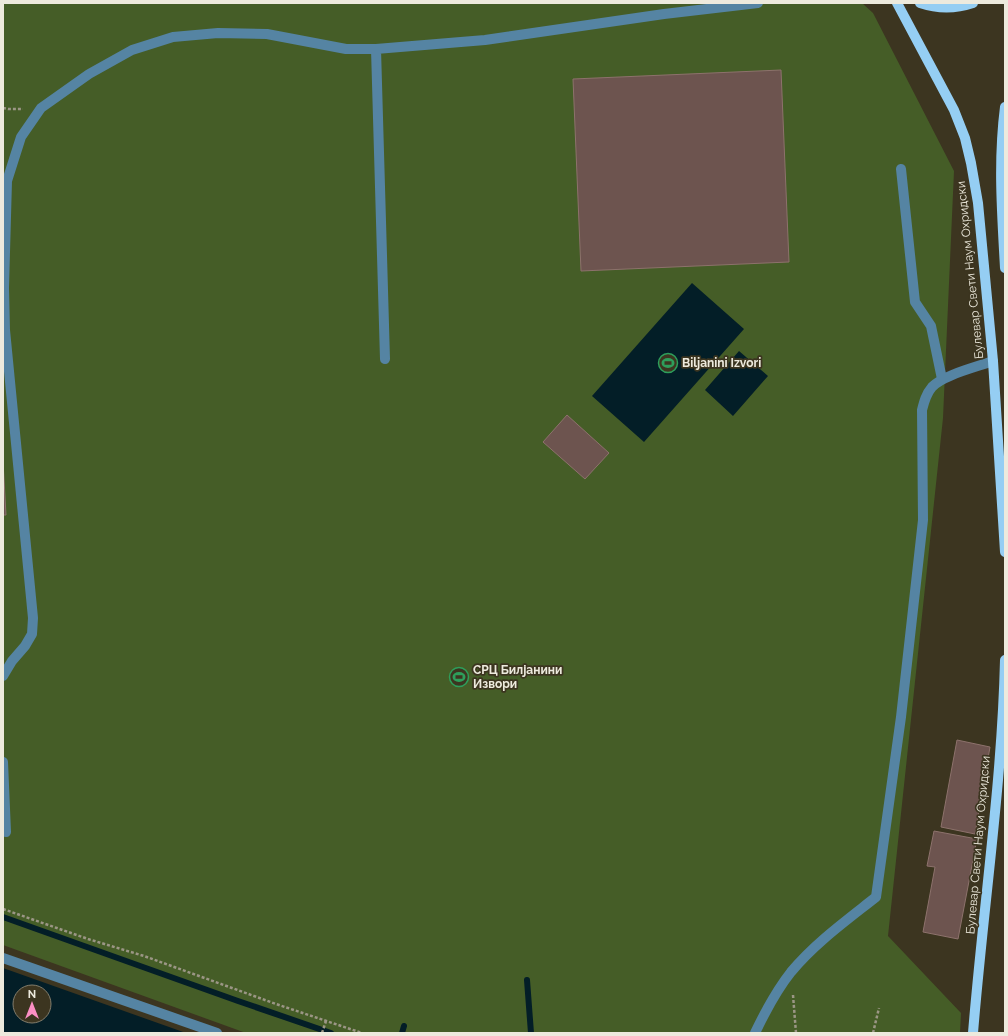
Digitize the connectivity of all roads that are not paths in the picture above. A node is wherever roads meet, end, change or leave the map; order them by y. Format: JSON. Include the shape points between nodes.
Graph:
{"nodes":[{"id":1,"x":758,"y":3,"type":"edge"},
{"id":2,"x":897,"y":3,"type":"edge"},
{"id":3,"x":920,"y":3,"type":"edge"},
{"id":4,"x":973,"y":3,"type":"edge"},
{"id":5,"x":376,"y":49,"type":"junction"},
{"id":6,"x":1005,"y":107,"type":"edge"},
{"id":7,"x":901,"y":169,"type":"dead end"},
{"id":8,"x":1005,"y":268,"type":"edge"},
{"id":9,"x":385,"y":359,"type":"dead end"},
{"id":10,"x":993,"y":361,"type":"junction"},
{"id":11,"x":942,"y":379,"type":"junction"},
{"id":12,"x":1005,"y":552,"type":"edge"},
{"id":13,"x":1005,"y":660,"type":"edge"},
{"id":14,"x":3,"y":676,"type":"edge"},
{"id":15,"x":3,"y":762,"type":"edge"},
{"id":16,"x":6,"y":832,"type":"dead end"},
{"id":17,"x":3,"y":958,"type":"edge"},
{"id":18,"x":216,"y":1033,"type":"edge"},
{"id":19,"x":755,"y":1033,"type":"edge"},
{"id":20,"x":973,"y":1033,"type":"edge"}],
"edges":[{"from":1,"to":5,"type":"street","via":[[485,40]]},
{"from":2,"to":10,"type":"main road","name":"Булевар Свети Наум Охридски","via":[[954,110],[965,138],[978,203]]},
{"from":3,"to":4,"type":"main road","via":[[934,8],[961,7]]},
{"from":5,"to":9,"type":"street"},
{"from":5,"to":14,"type":"street","via":[[346,49],[267,34],[218,33],[173,37],[132,50],[89,74],[41,108],[21,136],[7,181],[4,330],[32,634]]},
{"from":6,"to":8,"type":"main road","via":[[1000,174]]},
{"from":7,"to":11,"type":"street","via":[[915,302],[931,326]]},
{"from":10,"to":11,"type":"street"},
{"from":10,"to":12,"type":"main road","name":"Булевар Свети Наум Охридски"},
{"from":11,"to":19,"type":"street","via":[[932,387],[922,410],[923,520],[901,717],[876,897],[824,938],[791,973]]},
{"from":13,"to":20,"type":"main road","name":"Булевар Свети Наум Охридски","via":[[996,805]]},
{"from":15,"to":16,"type":"street"},
{"from":17,"to":18,"type":"street"}]}
